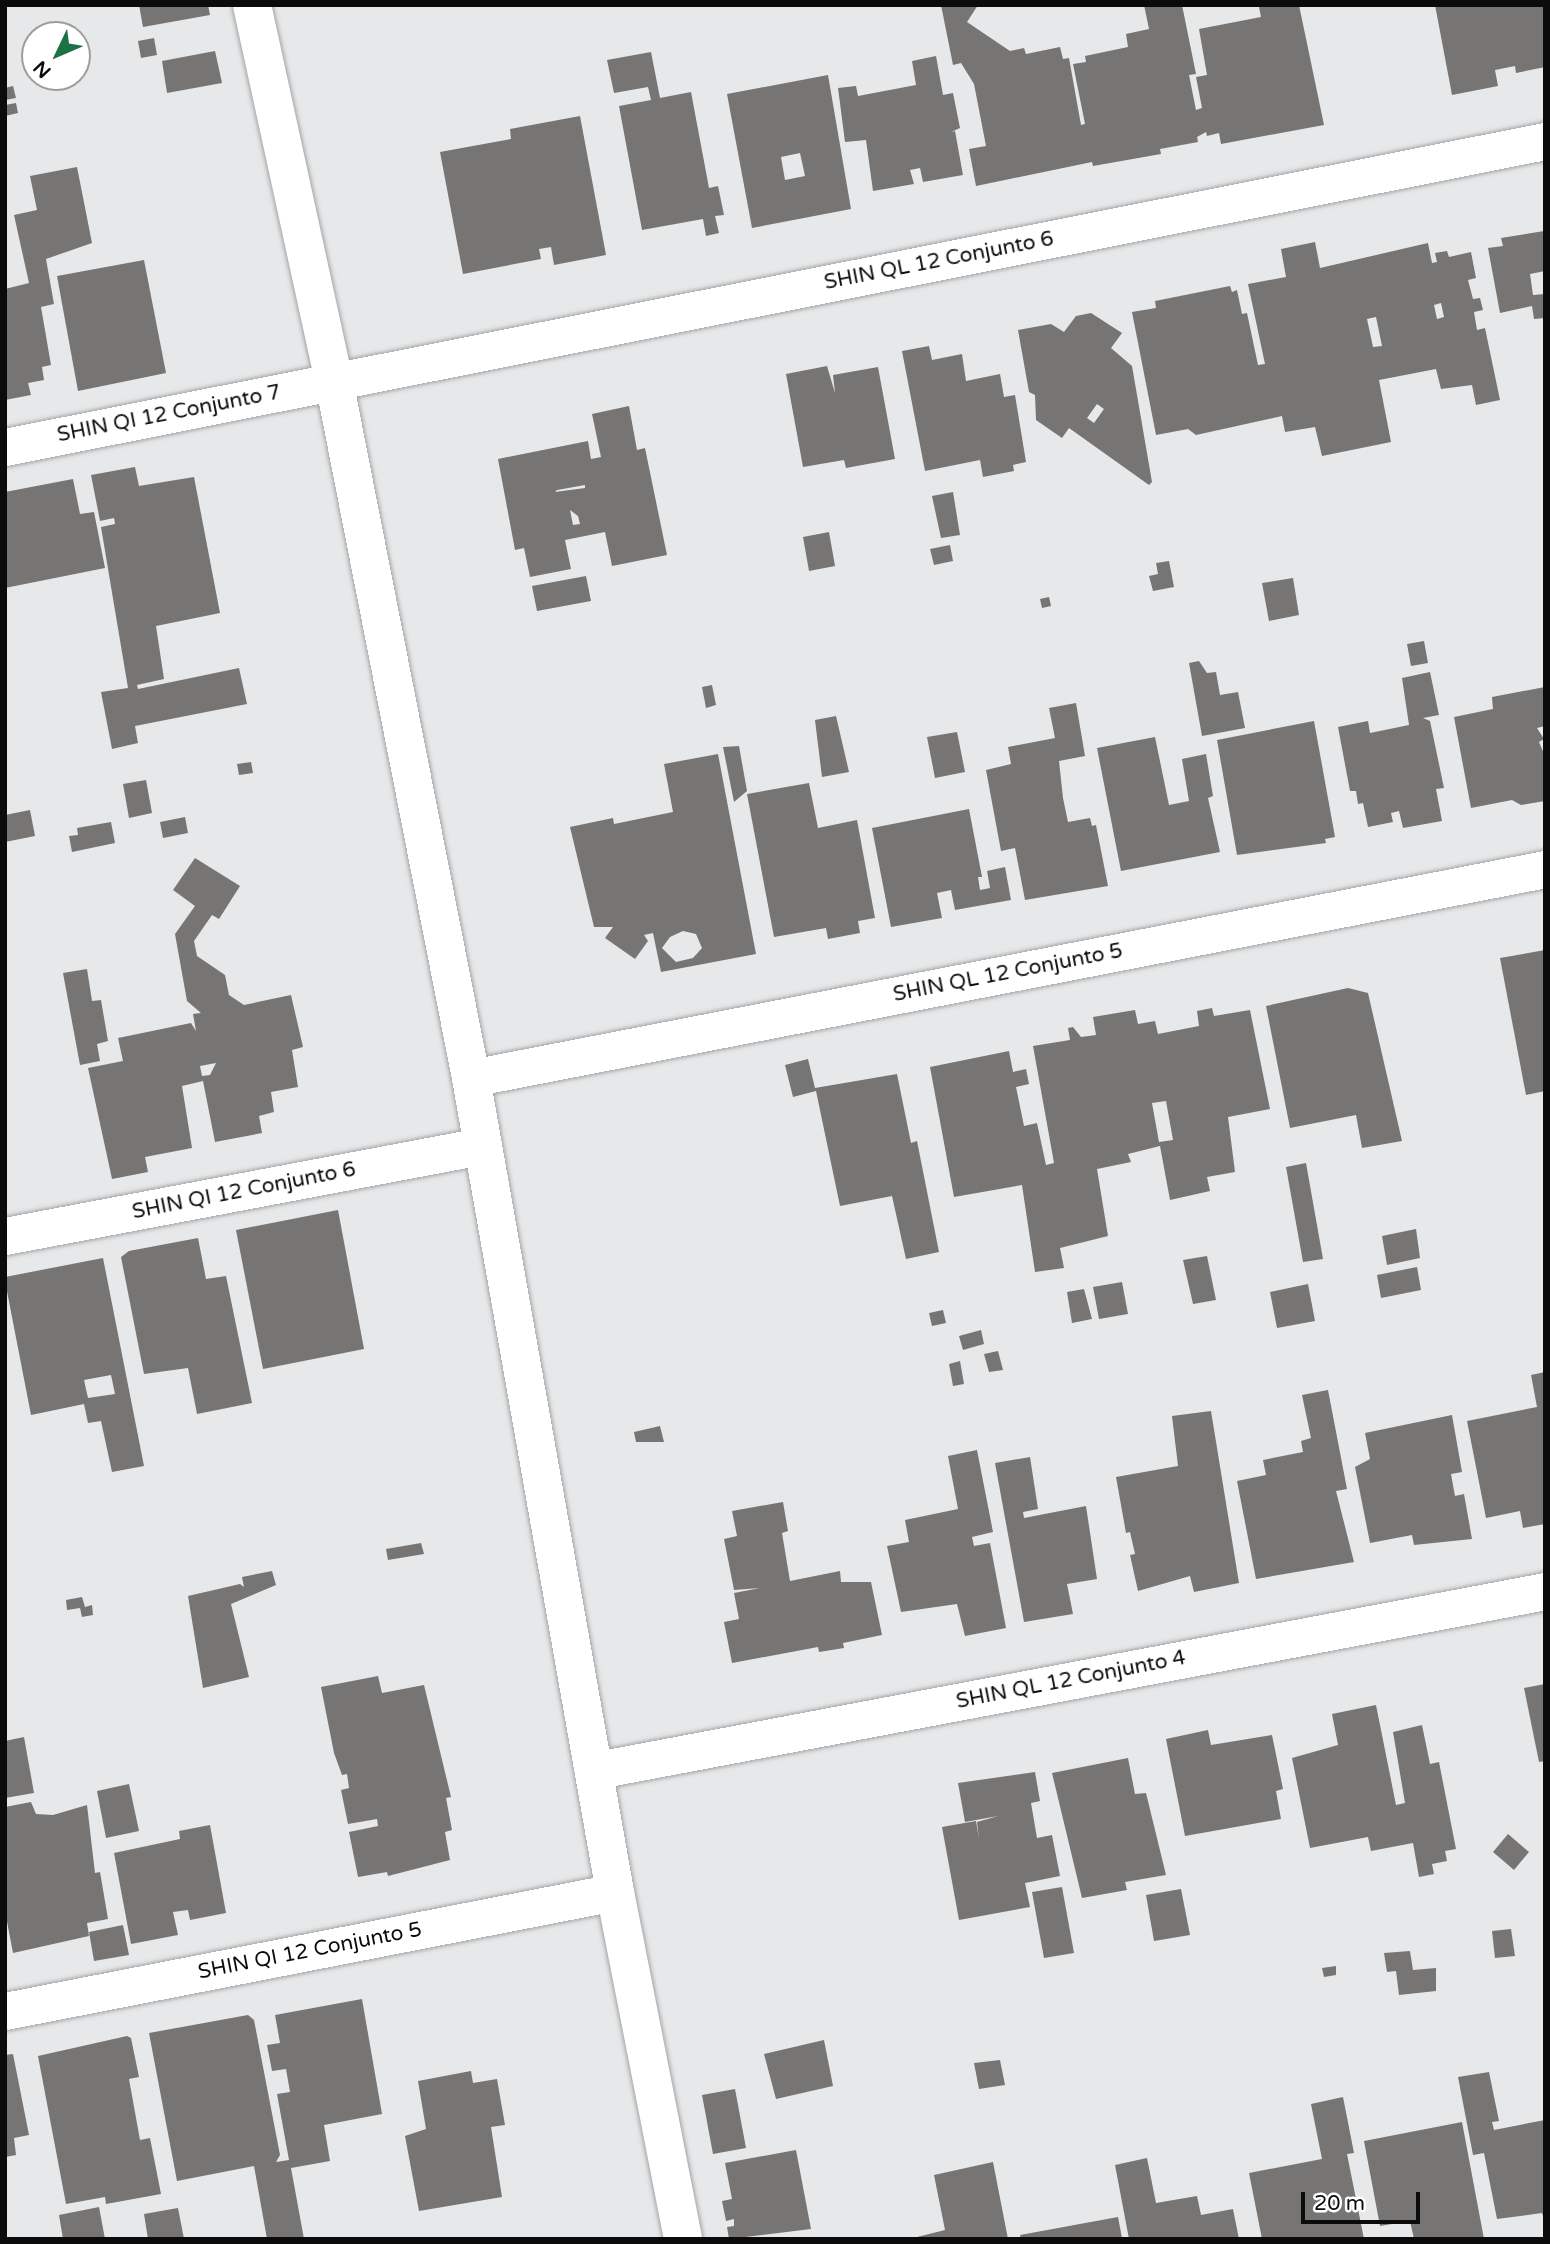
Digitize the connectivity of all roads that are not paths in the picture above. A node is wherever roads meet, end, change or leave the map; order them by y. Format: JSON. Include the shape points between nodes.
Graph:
{"nodes":[{"id":1,"x":252,"y":5,"type":"edge"},
{"id":2,"x":1545,"y":141,"type":"edge"},
{"id":3,"x":334,"y":380,"type":"junction"},
{"id":4,"x":5,"y":447,"type":"edge"},
{"id":5,"x":1545,"y":869,"type":"edge"},
{"id":6,"x":471,"y":1078,"type":"junction"},
{"id":7,"x":482,"y":1146,"type":"junction"},
{"id":8,"x":5,"y":1236,"type":"edge"},
{"id":9,"x":1545,"y":1591,"type":"edge"},
{"id":10,"x":597,"y":1770,"type":"junction"},
{"id":11,"x":615,"y":1892,"type":"junction"},
{"id":12,"x":5,"y":2011,"type":"edge"},
{"id":13,"x":683,"y":2239,"type":"edge"}],
"edges":[{"from":1,"to":3,"type":"street"},
{"from":2,"to":3,"type":"street","name":"SHIN QL 12 Conjunto 6"},
{"from":3,"to":4,"type":"street","name":"SHIN QI 12 Conjunto 7"},
{"from":3,"to":6,"type":"street"},
{"from":5,"to":6,"type":"street","name":"SHIN QL 12 Conjunto 5"},
{"from":6,"to":7,"type":"street"},
{"from":7,"to":8,"type":"street","name":"SHIN QI 12 Conjunto 6"},
{"from":7,"to":10,"type":"street"},
{"from":9,"to":10,"type":"street","name":"SHIN QL 12 Conjunto 4"},
{"from":10,"to":11,"type":"street"},
{"from":11,"to":12,"type":"street","name":"SHIN QI 12 Conjunto 5"},
{"from":11,"to":13,"type":"street"}]}
